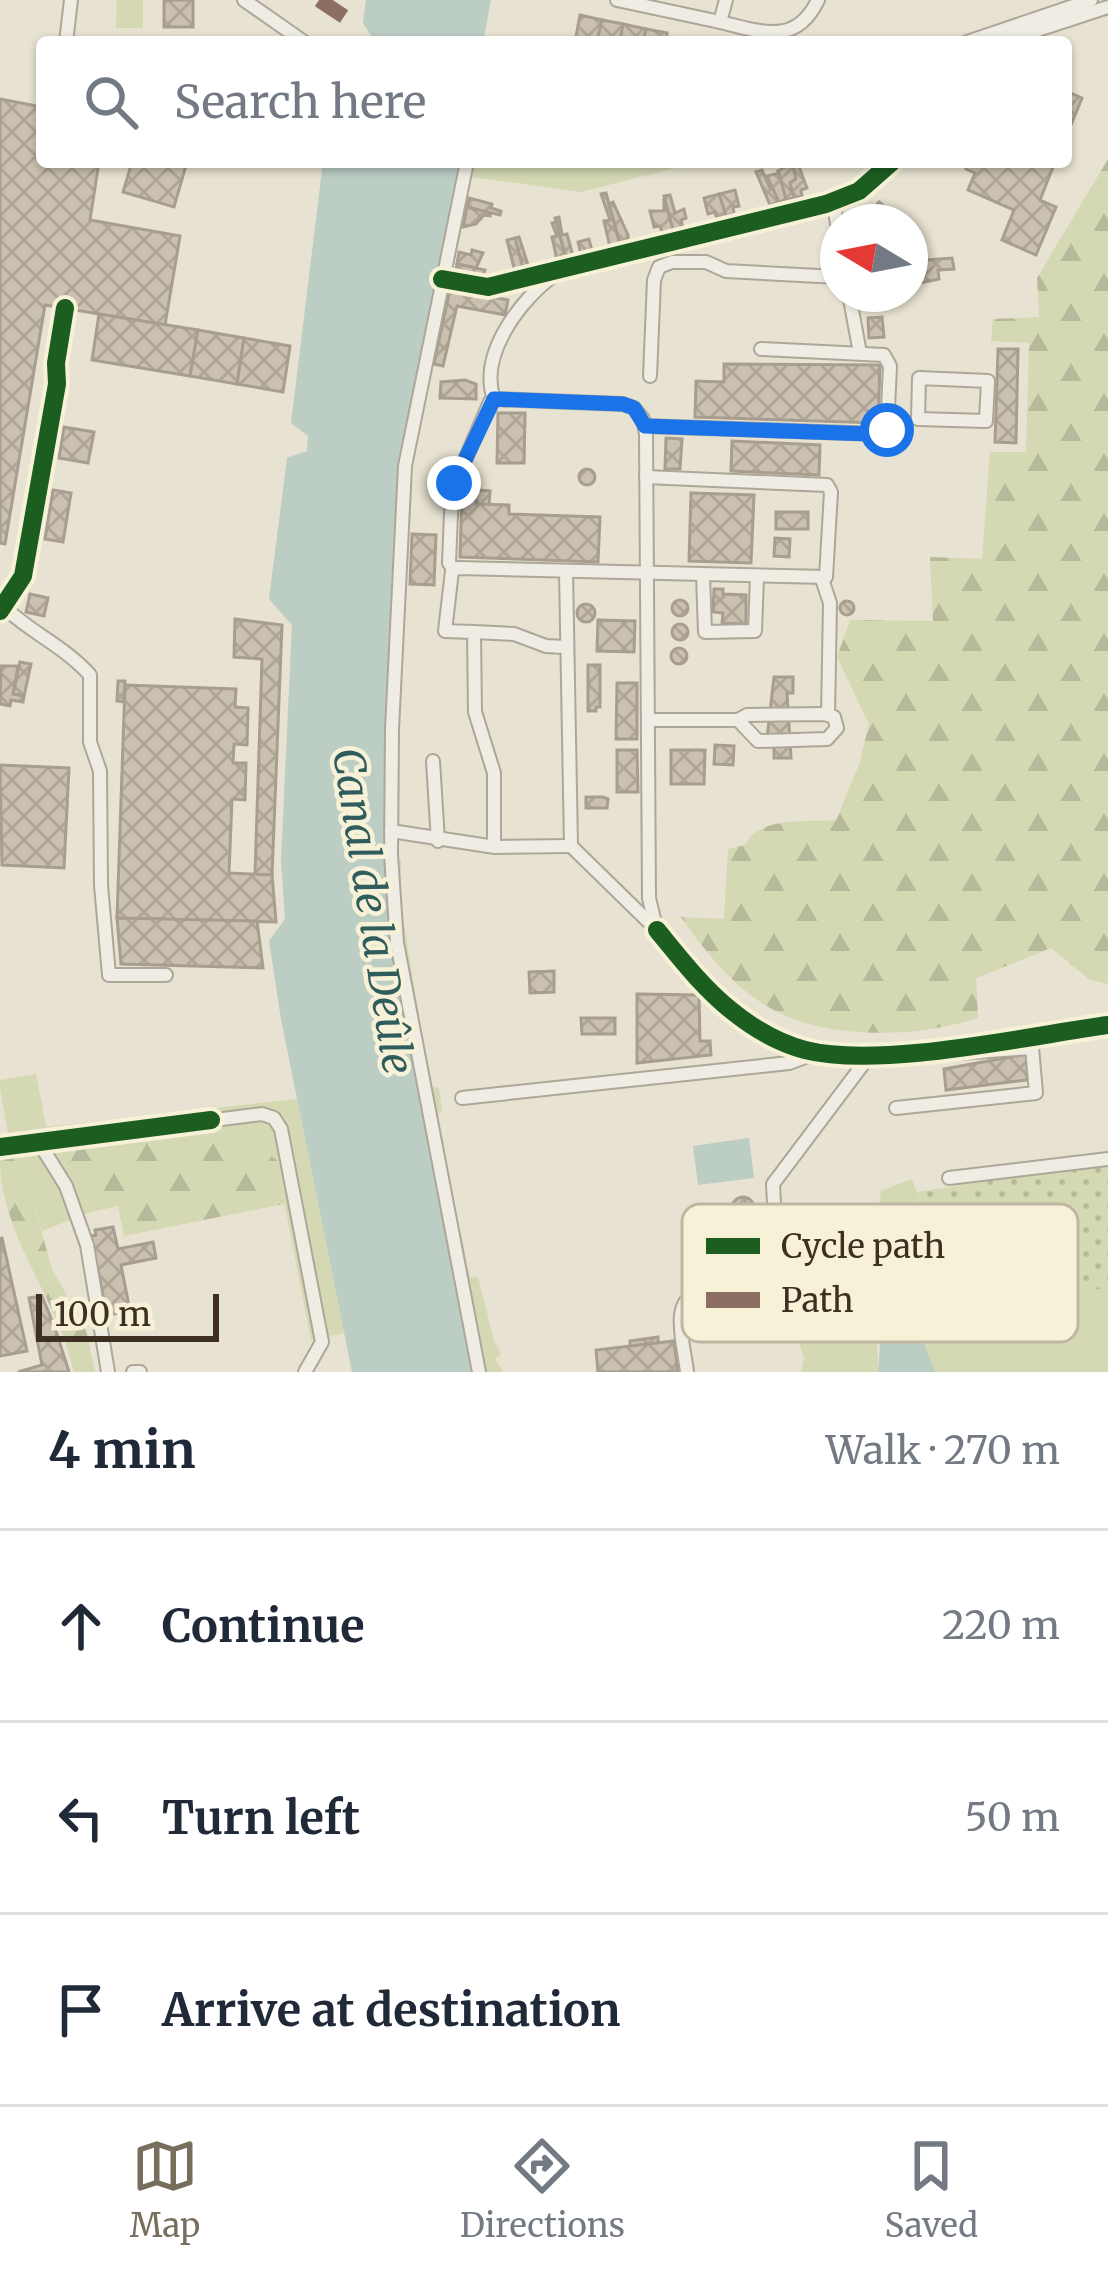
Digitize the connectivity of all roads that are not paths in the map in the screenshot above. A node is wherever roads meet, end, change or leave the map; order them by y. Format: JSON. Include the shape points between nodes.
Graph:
{"nodes":[{"id":1,"x":71,"y":0,"type":"edge"},
{"id":2,"x":244,"y":0,"type":"edge"},
{"id":3,"x":617,"y":0,"type":"edge"},
{"id":4,"x":726,"y":0,"type":"edge"},
{"id":5,"x":818,"y":0,"type":"edge"},
{"id":6,"x":1091,"y":0,"type":"edge"},
{"id":7,"x":1077,"y":7,"type":"edge"},
{"id":8,"x":1108,"y":7,"type":"edge"},
{"id":9,"x":720,"y":22,"type":"junction"},
{"id":10,"x":67,"y":36,"type":"edge"},
{"id":11,"x":295,"y":36,"type":"edge"},
{"id":12,"x":988,"y":36,"type":"edge"},
{"id":13,"x":1014,"y":36,"type":"edge"},
{"id":14,"x":466,"y":168,"type":"edge"},
{"id":15,"x":885,"y":168,"type":"edge"},
{"id":16,"x":833,"y":201,"type":"junction"},
{"id":17,"x":834,"y":204,"type":"edge"},
{"id":18,"x":688,"y":236,"type":"junction"},
{"id":19,"x":692,"y":262,"type":"junction"},
{"id":20,"x":568,"y":266,"type":"junction"},
{"id":21,"x":820,"y":276,"type":"edge"},
{"id":22,"x":442,"y":279,"type":"junction"},
{"id":23,"x":65,"y":308,"type":"dead end"},
{"id":24,"x":852,"y":312,"type":"edge"},
{"id":25,"x":760,"y":350,"type":"dead end"},
{"id":26,"x":860,"y":353,"type":"junction"},
{"id":27,"x":650,"y":376,"type":"dead end"},
{"id":28,"x":494,"y":399,"type":"junction"},
{"id":29,"x":889,"y":417,"type":"junction"},
{"id":30,"x":918,"y":418,"type":"junction"},
{"id":31,"x":645,"y":426,"type":"junction"},
{"id":32,"x":646,"y":478,"type":"junction"},
{"id":33,"x":454,"y":570,"type":"junction"},
{"id":34,"x":566,"y":571,"type":"junction"},
{"id":35,"x":648,"y":573,"type":"junction"},
{"id":36,"x":703,"y":575,"type":"junction"},
{"id":37,"x":757,"y":577,"type":"junction"},
{"id":38,"x":822,"y":579,"type":"junction"},
{"id":39,"x":0,"y":606,"type":"edge"},
{"id":40,"x":474,"y":632,"type":"junction"},
{"id":41,"x":566,"y":647,"type":"junction"},
{"id":42,"x":829,"y":715,"type":"junction"},
{"id":43,"x":648,"y":720,"type":"junction"},
{"id":44,"x":737,"y":720,"type":"junction"},
{"id":45,"x":433,"y":761,"type":"dead end"},
{"id":46,"x":391,"y":831,"type":"junction"},
{"id":47,"x":438,"y":841,"type":"junction"},
{"id":48,"x":494,"y":842,"type":"dead end"},
{"id":49,"x":571,"y":846,"type":"junction"},
{"id":50,"x":657,"y":930,"type":"junction"},
{"id":51,"x":166,"y":976,"type":"dead end"},
{"id":52,"x":1108,"y":1025,"type":"edge"},
{"id":53,"x":1031,"y":1042,"type":"junction"},
{"id":54,"x":818,"y":1052,"type":"junction"},
{"id":55,"x":905,"y":1052,"type":"junction"},
{"id":56,"x":870,"y":1055,"type":"junction"},
{"id":57,"x":462,"y":1098,"type":"dead end"},
{"id":58,"x":896,"y":1108,"type":"dead end"},
{"id":59,"x":31,"y":1142,"type":"junction"},
{"id":60,"x":0,"y":1147,"type":"edge"},
{"id":61,"x":1108,"y":1159,"type":"edge"},
{"id":62,"x":949,"y":1178,"type":"dead end"},
{"id":63,"x":773,"y":1204,"type":"edge"},
{"id":64,"x":683,"y":1342,"type":"edge"},
{"id":65,"x":108,"y":1372,"type":"edge"},
{"id":66,"x":305,"y":1372,"type":"edge"},
{"id":67,"x":478,"y":1372,"type":"edge"},
{"id":68,"x":687,"y":1372,"type":"edge"}],
"edges":[{"from":1,"to":10,"type":"street"},
{"from":2,"to":11,"type":"street"},
{"from":3,"to":9,"type":"street"},
{"from":4,"to":9,"type":"street"},
{"from":5,"to":9,"type":"street","via":[[808,22],[782,32]]},
{"from":6,"to":7,"type":"street"},
{"from":7,"to":8,"type":"street"},
{"from":7,"to":12,"type":"street"},
{"from":7,"to":13,"type":"street"},
{"from":14,"to":22,"type":"street"},
{"from":15,"to":16,"type":"street"},
{"from":16,"to":17,"type":"street"},
{"from":16,"to":18,"type":"street"},
{"from":18,"to":19,"type":"street"},
{"from":18,"to":20,"type":"street"},
{"from":19,"to":21,"type":"street","via":[[726,272]]},
{"from":19,"to":27,"type":"street","via":[[656,271]]},
{"from":20,"to":22,"type":"street","via":[[488,287]]},
{"from":20,"to":28,"type":"street","via":[[518,308],[493,361]]},
{"from":22,"to":46,"type":"street","via":[[405,466]]},
{"from":23,"to":39,"type":"street","via":[[23,576]]},
{"from":24,"to":26,"type":"street"},
{"from":25,"to":26,"type":"street"},
{"from":26,"to":29,"type":"street","via":[[890,362]]},
{"from":28,"to":31,"type":"street","via":[[623,404]]},
{"from":28,"to":33,"type":"street","via":[[452,490]]},
{"from":29,"to":30,"type":"street"},
{"from":29,"to":31,"type":"street","via":[[879,434]]},
{"from":30,"to":30,"type":"street","via":[[986,421],[988,381],[920,378]]},
{"from":31,"to":32,"type":"street"},
{"from":32,"to":35,"type":"street"},
{"from":32,"to":38,"type":"street","via":[[827,485]]},
{"from":33,"to":34,"type":"street"},
{"from":33,"to":40,"type":"street","via":[[445,632]]},
{"from":34,"to":35,"type":"street"},
{"from":34,"to":41,"type":"street"},
{"from":35,"to":36,"type":"street"},
{"from":35,"to":43,"type":"street"},
{"from":36,"to":37,"type":"street"},
{"from":36,"to":37,"type":"street","via":[[702,624],[712,634],[755,632]]},
{"from":37,"to":38,"type":"street"},
{"from":38,"to":42,"type":"street","via":[[830,603]]},
{"from":39,"to":51,"type":"street","via":[[90,675],[109,974]]},
{"from":40,"to":41,"type":"street"},
{"from":40,"to":48,"type":"street","via":[[475,712],[494,773]]},
{"from":41,"to":49,"type":"street"},
{"from":42,"to":44,"type":"street"},
{"from":42,"to":44,"type":"street","via":[[837,728],[827,739],[758,741]]},
{"from":43,"to":44,"type":"street"},
{"from":43,"to":50,"type":"street","via":[[649,898]]},
{"from":45,"to":47,"type":"street"},
{"from":46,"to":47,"type":"street"},
{"from":46,"to":67,"type":"street","via":[[397,943]]},
{"from":47,"to":49,"type":"street"},
{"from":49,"to":50,"type":"street"},
{"from":50,"to":54,"type":"street","via":[[732,1012]]},
{"from":52,"to":53,"type":"street"},
{"from":53,"to":55,"type":"street"},
{"from":53,"to":55,"type":"street","via":[[955,1056]]},
{"from":53,"to":58,"type":"street","via":[[1036,1093]]},
{"from":54,"to":56,"type":"street"},
{"from":54,"to":57,"type":"street","via":[[789,1063]]},
{"from":55,"to":56,"type":"street"},
{"from":56,"to":63,"type":"street","via":[[772,1184]]},
{"from":59,"to":60,"type":"street"},
{"from":59,"to":65,"type":"street","via":[[66,1186],[87,1245]]},
{"from":59,"to":66,"type":"street","via":[[274,1118],[322,1342]]},
{"from":61,"to":62,"type":"street"},
{"from":64,"to":68,"type":"street"}]}
